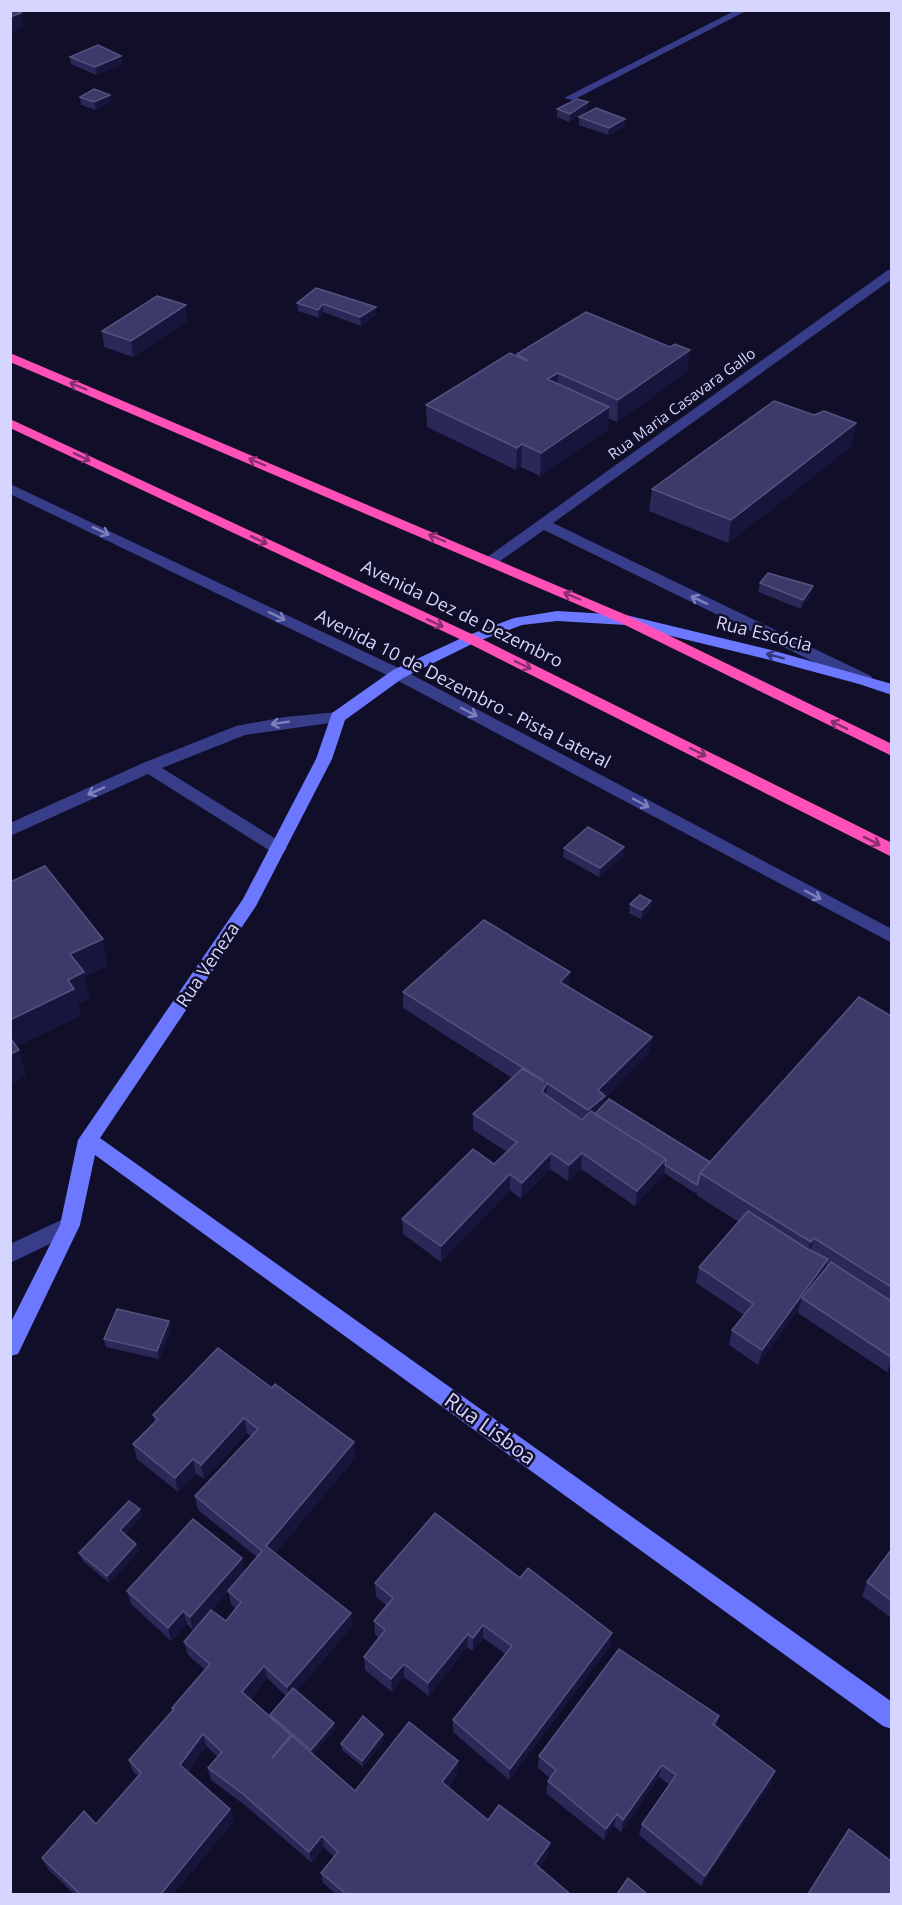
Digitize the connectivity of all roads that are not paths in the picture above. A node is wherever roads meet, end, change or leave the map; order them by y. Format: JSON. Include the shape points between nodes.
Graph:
{"nodes":[{"id":1,"x":744,"y":10,"type":"edge"},
{"id":2,"x":569,"y":98,"type":"dead end"},
{"id":3,"x":891,"y":273,"type":"edge"},
{"id":4,"x":10,"y":357,"type":"edge"},
{"id":5,"x":10,"y":423,"type":"edge"},
{"id":6,"x":10,"y":488,"type":"edge"},
{"id":7,"x":543,"y":524,"type":"junction"},
{"id":8,"x":491,"y":561,"type":"junction"},
{"id":9,"x":626,"y":620,"type":"junction"},
{"id":10,"x":471,"y":639,"type":"junction"},
{"id":11,"x":398,"y":674,"type":"junction"},
{"id":12,"x":865,"y":680,"type":"junction"},
{"id":13,"x":891,"y":690,"type":"edge"},
{"id":14,"x":338,"y":717,"type":"junction"},
{"id":15,"x":891,"y":750,"type":"edge"},
{"id":16,"x":149,"y":767,"type":"junction"},
{"id":17,"x":10,"y":830,"type":"edge"},
{"id":18,"x":278,"y":848,"type":"junction"},
{"id":19,"x":891,"y":851,"type":"edge"},
{"id":20,"x":891,"y":937,"type":"edge"},
{"id":21,"x":88,"y":1140,"type":"junction"},
{"id":22,"x":70,"y":1225,"type":"junction"},
{"id":23,"x":10,"y":1254,"type":"edge"},
{"id":24,"x":10,"y":1347,"type":"edge"},
{"id":25,"x":891,"y":1717,"type":"edge"}],
"edges":[{"from":1,"to":2,"type":"street"},
{"from":3,"to":7,"type":"street","name":"Rua Maria Casavara Gallo"},
{"from":8,"to":4,"type":"highway","one_way":true},
{"from":5,"to":10,"type":"highway","name":"Avenida Dez de Dezembro","one_way":true},
{"from":6,"to":11,"type":"street","name":"Avenida 10 de Dezembro - Pista Lateral","one_way":true},
{"from":7,"to":8,"type":"street","name":"Rua Maria Casavara Gallo"},
{"from":12,"to":7,"type":"street","one_way":true},
{"from":9,"to":8,"type":"highway","one_way":true},
{"from":9,"to":10,"type":"street","name":"Rua Escócia","via":[[557,616],[519,621]]},
{"from":12,"to":9,"type":"street","name":"Rua Escócia","one_way":true},
{"from":15,"to":9,"type":"highway","one_way":true},
{"from":10,"to":11,"type":"street"},
{"from":10,"to":19,"type":"highway","name":"Avenida Dez de Dezembro","one_way":true},
{"from":11,"to":14,"type":"street"},
{"from":11,"to":20,"type":"street","name":"Avenida 10 de Dezembro - Pista Lateral","one_way":true},
{"from":12,"to":13,"type":"street","name":"Rua Escócia"},
{"from":14,"to":16,"type":"street","one_way":true,"via":[[242,730]]},
{"from":14,"to":18,"type":"street","name":"Rua Veneza","via":[[324,759]]},
{"from":16,"to":17,"type":"street","one_way":true},
{"from":16,"to":18,"type":"street"},
{"from":18,"to":21,"type":"street","name":"Rua Veneza","via":[[250,902]]},
{"from":21,"to":22,"type":"street","name":"Rua Veneza"},
{"from":21,"to":25,"type":"street","name":"Rua Lisboa"},
{"from":22,"to":23,"type":"street"},
{"from":22,"to":24,"type":"street","name":"Rua Veneza"}]}
